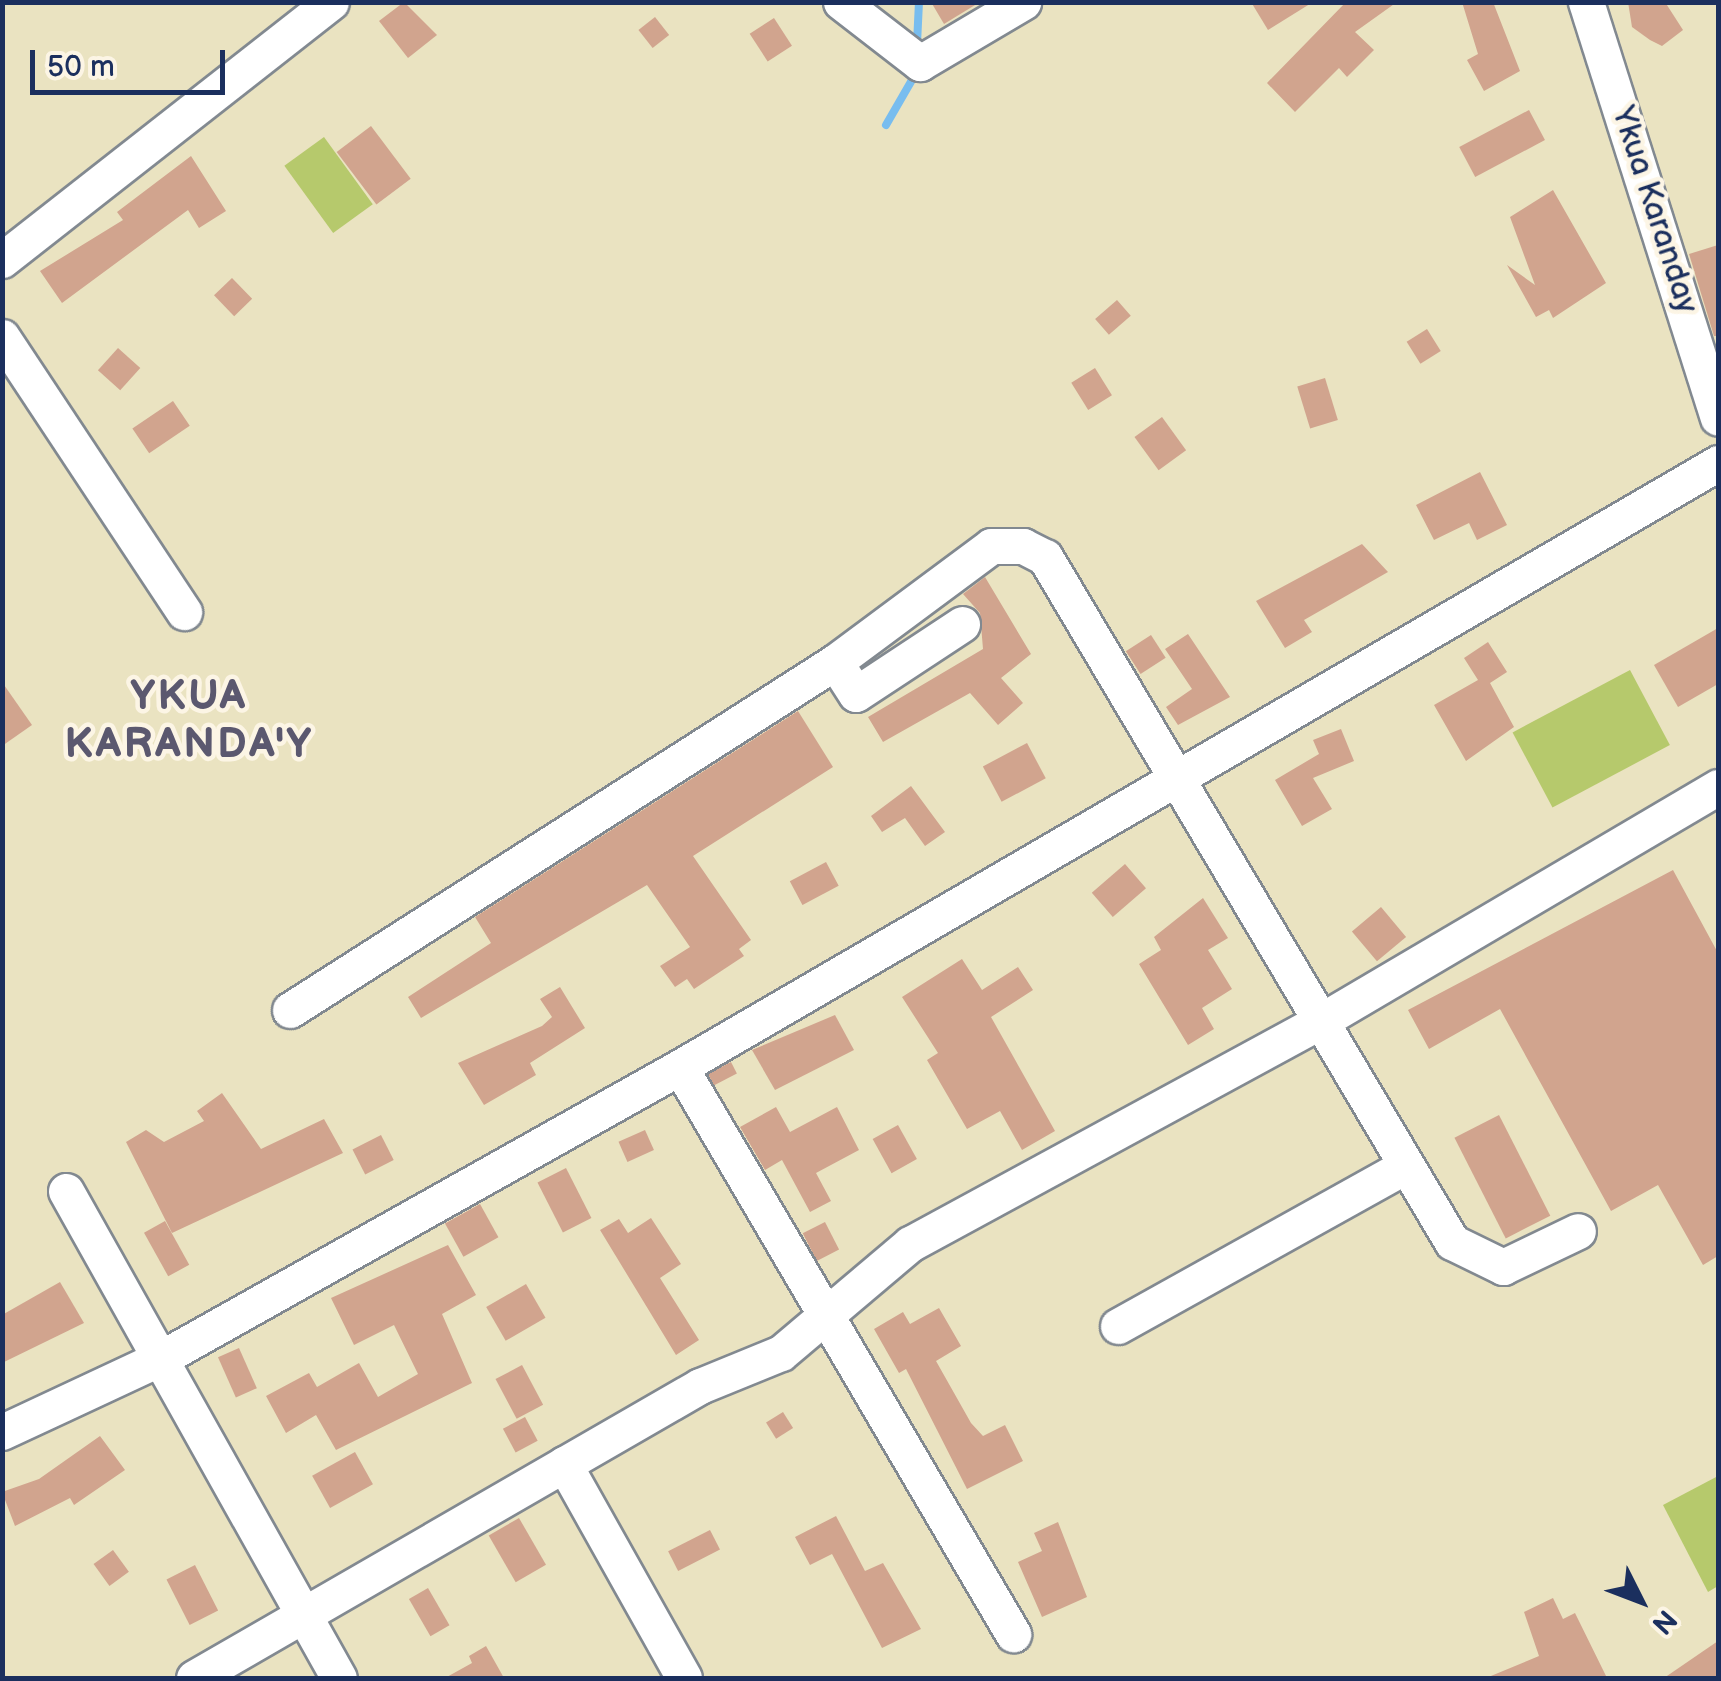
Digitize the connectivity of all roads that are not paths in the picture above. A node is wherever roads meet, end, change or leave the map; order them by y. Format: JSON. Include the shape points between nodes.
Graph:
{"nodes":[{"id":1,"x":331,"y":2,"type":"edge"},
{"id":2,"x":841,"y":2,"type":"edge"},
{"id":3,"x":1023,"y":2,"type":"edge"},
{"id":4,"x":1586,"y":2,"type":"edge"},
{"id":5,"x":2,"y":260,"type":"edge"},
{"id":6,"x":2,"y":337,"type":"edge"},
{"id":7,"x":1718,"y":418,"type":"edge"},
{"id":8,"x":1718,"y":463,"type":"edge"},
{"id":9,"x":184,"y":612,"type":"dead end"},
{"id":10,"x":962,"y":624,"type":"dead end"},
{"id":11,"x":835,"y":662,"type":"junction"},
{"id":12,"x":1175,"y":773,"type":"junction"},
{"id":13,"x":1718,"y":787,"type":"edge"},
{"id":14,"x":290,"y":1010,"type":"dead end"},
{"id":15,"x":1326,"y":1018,"type":"junction"},
{"id":16,"x":680,"y":1067,"type":"junction"},
{"id":17,"x":1406,"y":1166,"type":"junction"},
{"id":18,"x":66,"y":1190,"type":"dead end"},
{"id":19,"x":1578,"y":1230,"type":"dead end"},
{"id":20,"x":828,"y":1314,"type":"junction"},
{"id":21,"x":1118,"y":1326,"type":"dead end"},
{"id":22,"x":165,"y":1356,"type":"junction"},
{"id":23,"x":2,"y":1432,"type":"edge"},
{"id":24,"x":564,"y":1464,"type":"junction"},
{"id":25,"x":304,"y":1613,"type":"junction"},
{"id":26,"x":1013,"y":1634,"type":"dead end"},
{"id":27,"x":194,"y":1678,"type":"edge"},
{"id":28,"x":339,"y":1678,"type":"edge"},
{"id":29,"x":684,"y":1678,"type":"edge"}],
"edges":[{"from":1,"to":5,"type":"street"},
{"from":2,"to":3,"type":"street","via":[[920,64]]},
{"from":4,"to":7,"type":"street","name":"Ykua Karanday"},
{"from":6,"to":9,"type":"street"},
{"from":8,"to":12,"type":"street"},
{"from":10,"to":11,"type":"street","via":[[856,694]]},
{"from":11,"to":12,"type":"street","via":[[991,546],[1023,546],[1045,557]]},
{"from":11,"to":14,"type":"street"},
{"from":12,"to":15,"type":"street"},
{"from":12,"to":16,"type":"street"},
{"from":13,"to":15,"type":"street"},
{"from":15,"to":17,"type":"street"},
{"from":15,"to":20,"type":"street","via":[[910,1244]]},
{"from":16,"to":20,"type":"street"},
{"from":16,"to":22,"type":"street"},
{"from":17,"to":19,"type":"street","via":[[1473,1260],[1503,1266]]},
{"from":17,"to":21,"type":"street"},
{"from":18,"to":22,"type":"street"},
{"from":20,"to":24,"type":"street","via":[[780,1352]]},
{"from":20,"to":26,"type":"street"},
{"from":22,"to":23,"type":"street"},
{"from":22,"to":25,"type":"street"},
{"from":24,"to":25,"type":"street"},
{"from":24,"to":29,"type":"street"},
{"from":25,"to":27,"type":"street"},
{"from":25,"to":28,"type":"street"}]}
